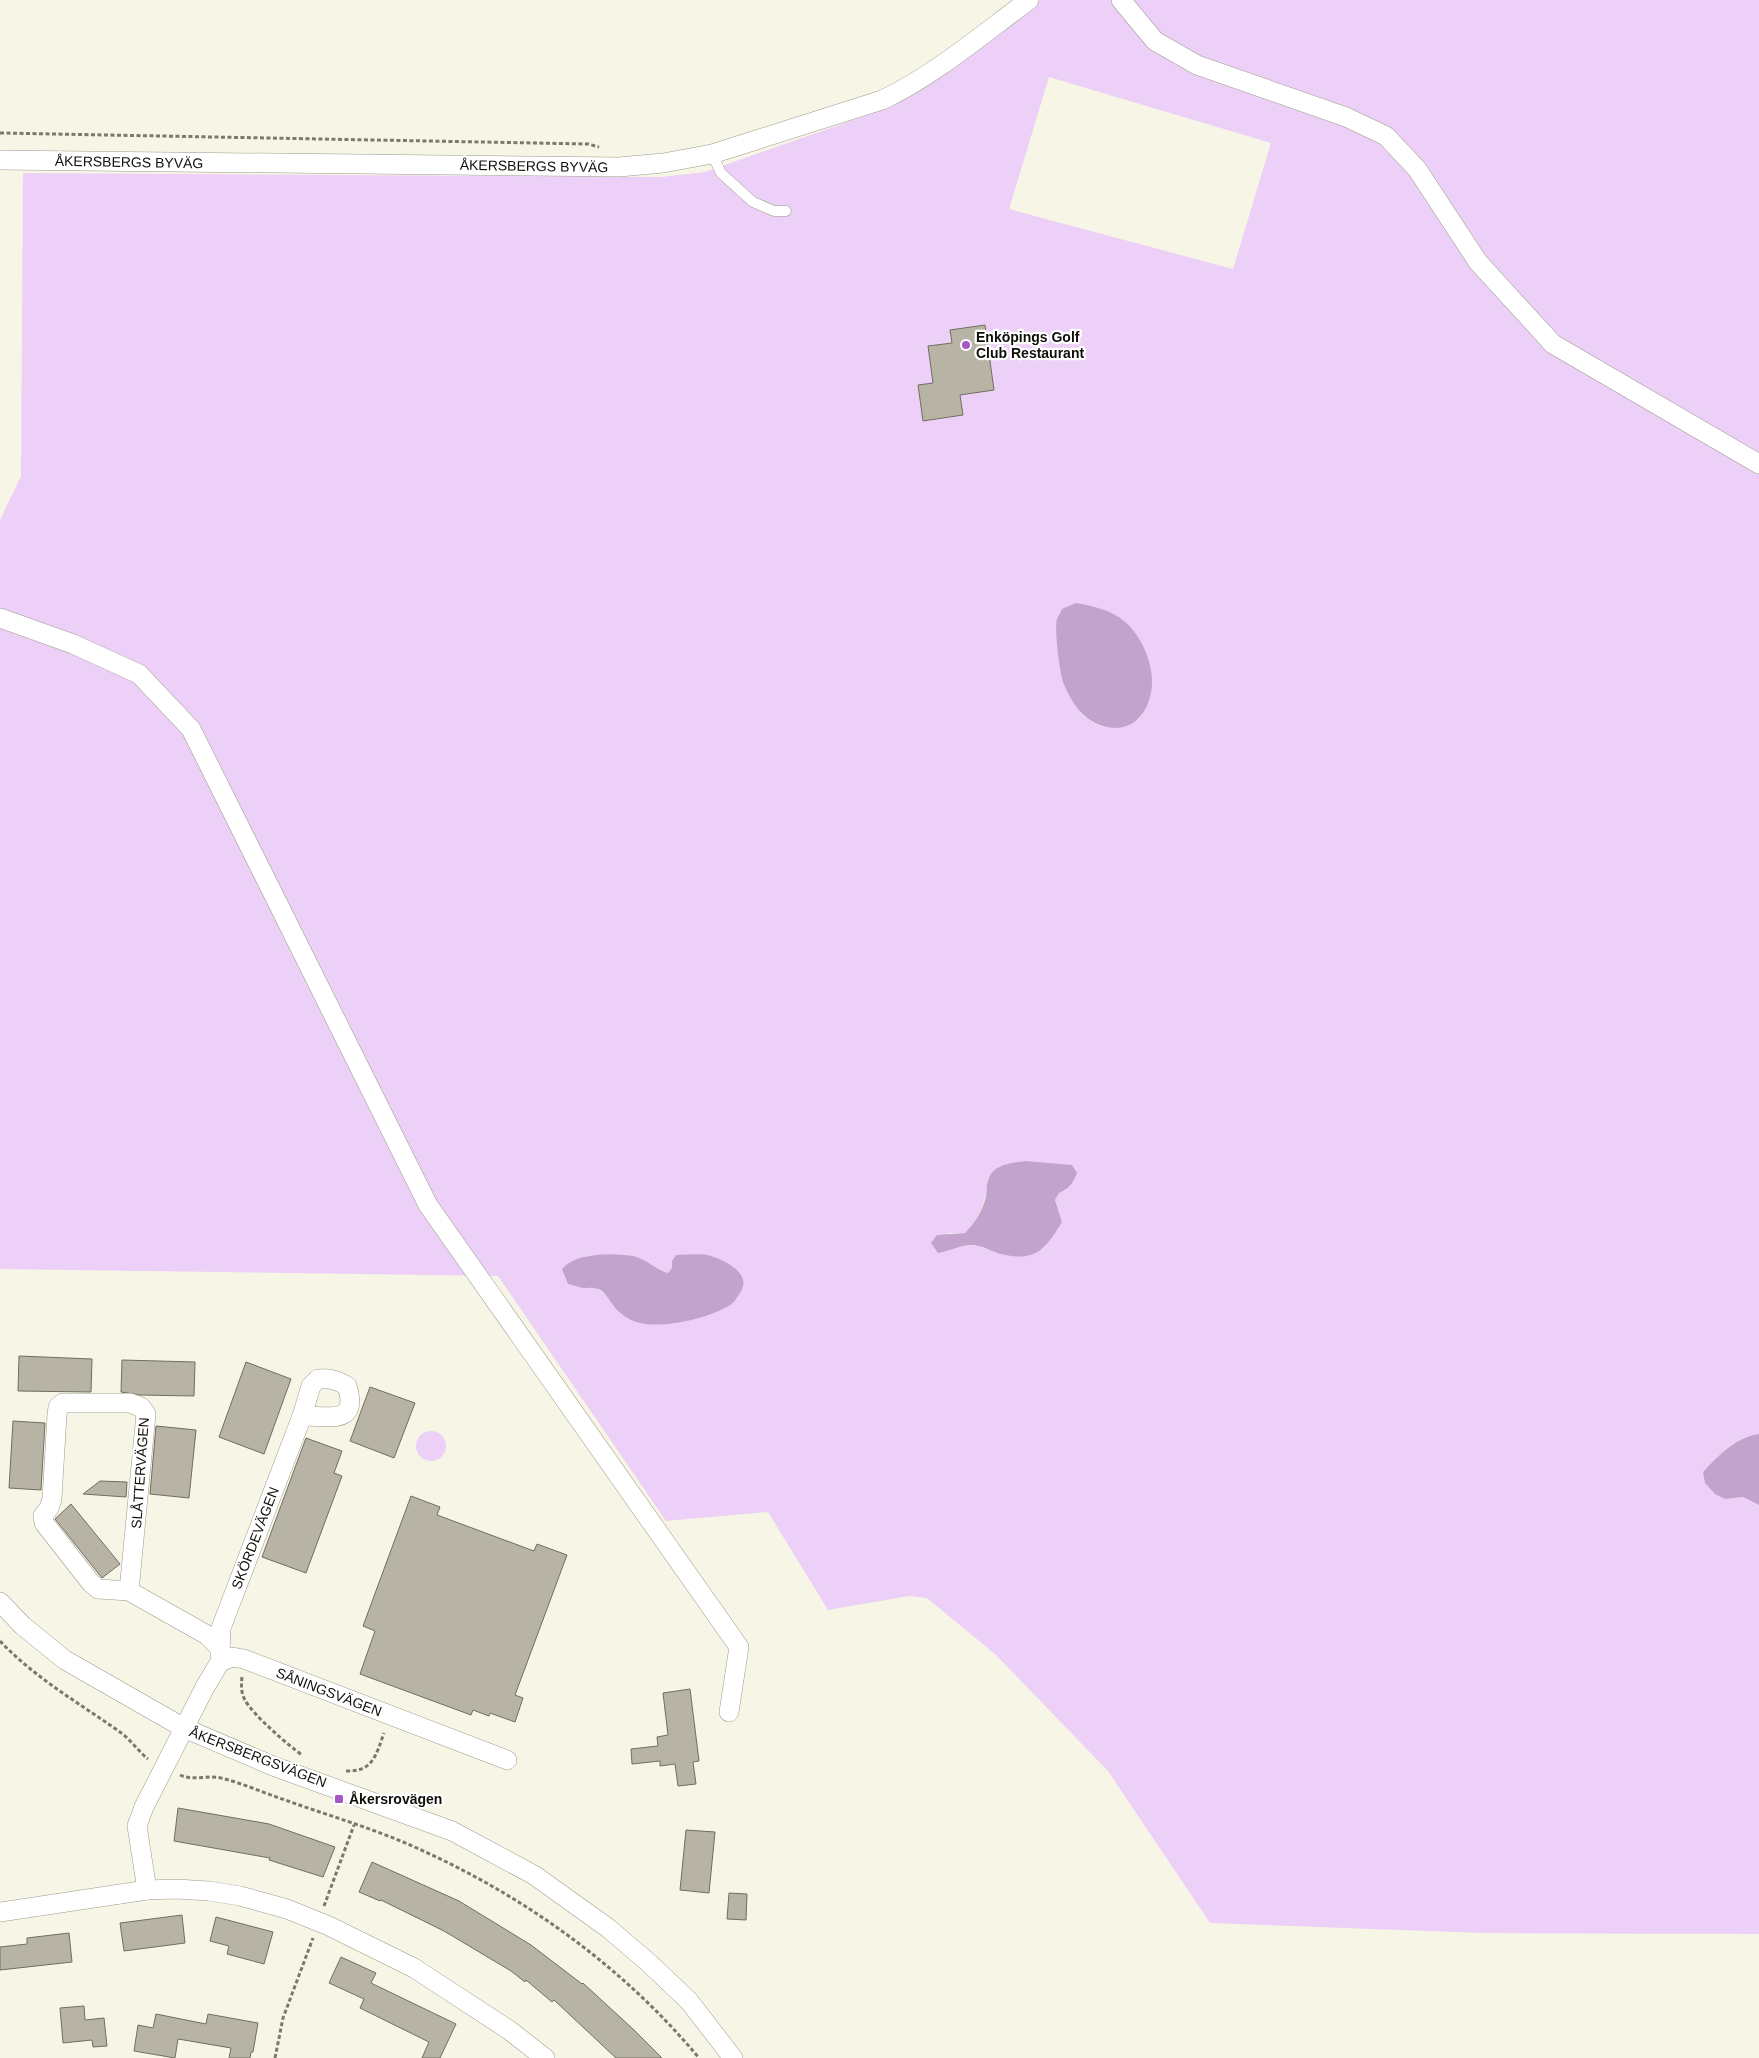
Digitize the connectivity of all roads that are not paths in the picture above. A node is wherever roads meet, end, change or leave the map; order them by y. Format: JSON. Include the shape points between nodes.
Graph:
{"nodes":[{"id":1,"x":1028,"y":0,"type":"edge"},
{"id":2,"x":1121,"y":0,"type":"edge"},
{"id":3,"x":712,"y":154,"type":"junction"},
{"id":4,"x":0,"y":160,"type":"edge"},
{"id":5,"x":786,"y":211,"type":"dead end"},
{"id":6,"x":1759,"y":464,"type":"edge"},
{"id":7,"x":0,"y":618,"type":"edge"},
{"id":8,"x":302,"y":1416,"type":"dead end"},
{"id":9,"x":129,"y":1591,"type":"junction"},
{"id":10,"x":0,"y":1602,"type":"edge"},
{"id":11,"x":220,"y":1655,"type":"junction"},
{"id":12,"x":730,"y":1712,"type":"dead end"},
{"id":13,"x":184,"y":1728,"type":"junction"},
{"id":14,"x":507,"y":1760,"type":"dead end"},
{"id":15,"x":147,"y":1890,"type":"junction"},
{"id":16,"x":0,"y":1912,"type":"edge"},
{"id":17,"x":545,"y":2058,"type":"edge"},
{"id":18,"x":733,"y":2058,"type":"edge"}],
"edges":[{"from":1,"to":3,"type":"street","name":"ÅKERSBERGS BYVÄG","via":[[960,51],[882,100]]},
{"from":2,"to":6,"type":"street","via":[[1154,41],[1198,65],[1346,117],[1386,136],[1417,168],[1478,262],[1554,344]]},
{"from":3,"to":4,"type":"street","name":"ÅKERSBERGS BYVÄG","via":[[619,167]]},
{"from":3,"to":5,"type":"lane","via":[[721,173],[753,202]]},
{"from":7,"to":12,"type":"street","via":[[73,644],[139,674],[191,729],[428,1205],[739,1646]]},
{"from":8,"to":11,"type":"street","name":"SKÖRDEVÄGEN","via":[[221,1628]]},
{"from":9,"to":9,"type":"street","name":"SLÅTTERVÄGEN","via":[[146,1414],[141,1407],[130,1403],[63,1403],[58,1407],[52,1499],[42,1516],[44,1523],[98,1590]]},
{"from":9,"to":11,"type":"street","name":"SLÅTTERVÄGEN","via":[[207,1634]]},
{"from":10,"to":13,"type":"street","name":"ÅKERSBERGSVÄGEN","via":[[65,1660]]},
{"from":11,"to":13,"type":"street"},
{"from":11,"to":14,"type":"street","name":"SÅNINGSVÄGEN","via":[[244,1659]]},
{"from":13,"to":15,"type":"street","via":[[137,1826]]},
{"from":13,"to":18,"type":"street","name":"ÅKERSBERGSVÄGEN","via":[[273,1766],[452,1831],[534,1875],[608,1928],[649,1963],[688,2001]]},
{"from":15,"to":16,"type":"street"},
{"from":15,"to":17,"type":"street","via":[[209,1890],[240,1896],[287,1909],[329,1926],[414,1968],[509,2030]]}]}
